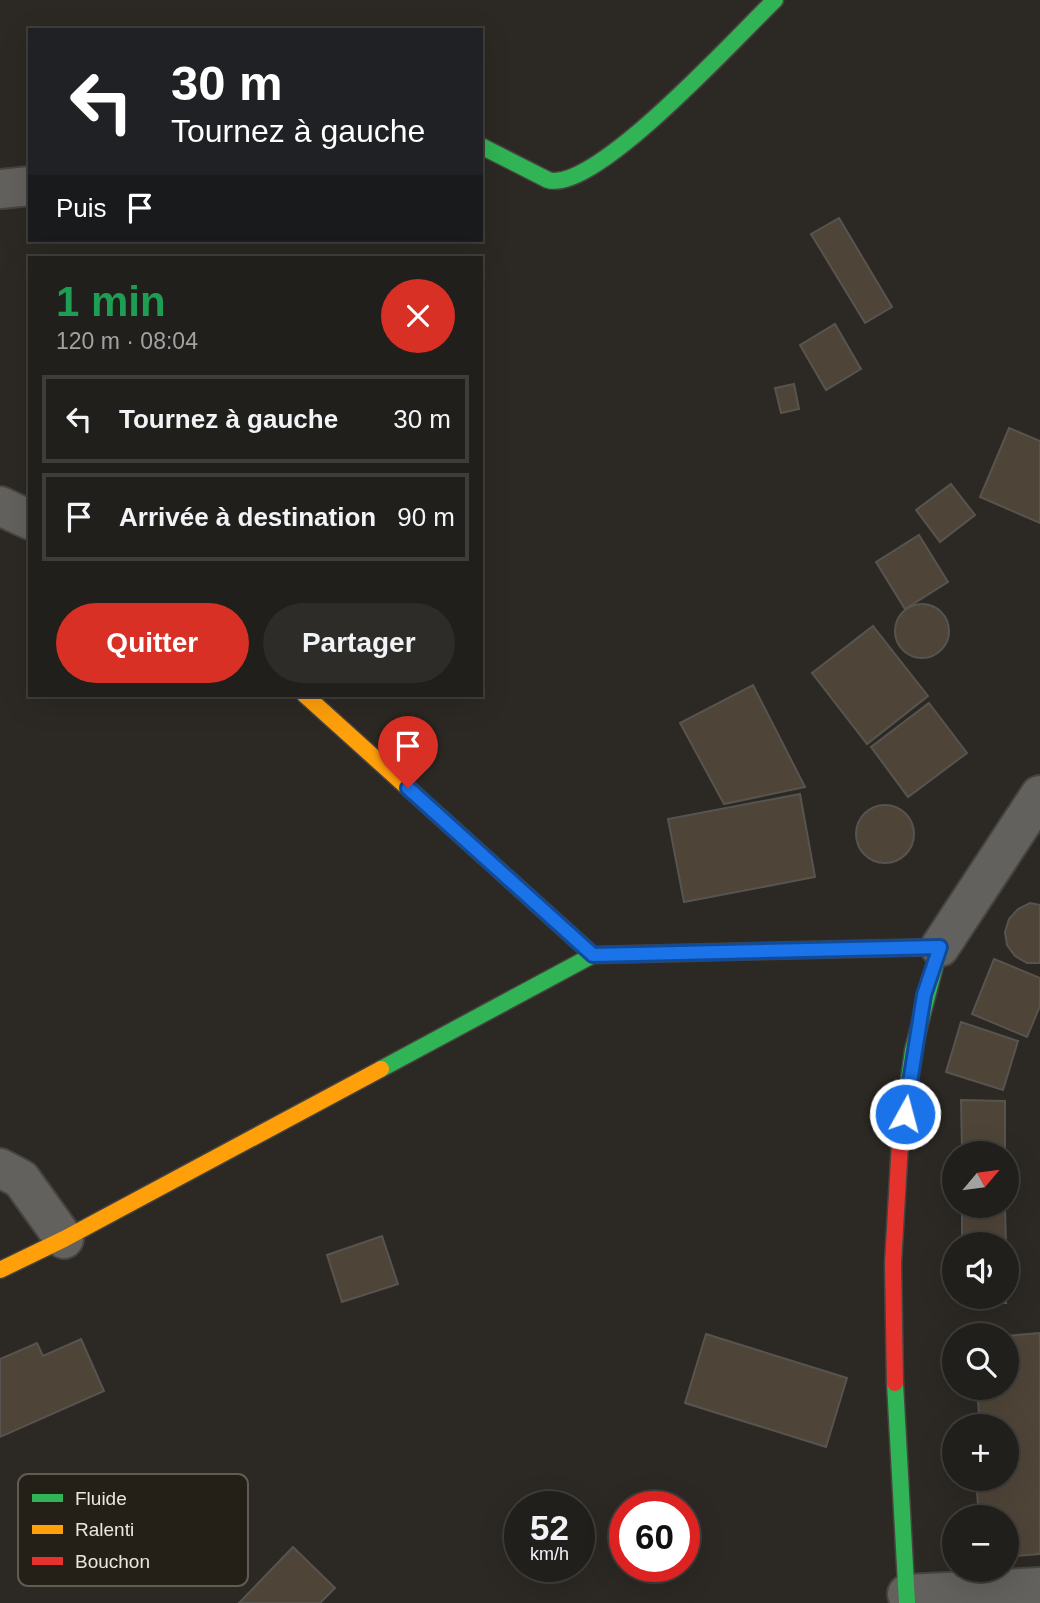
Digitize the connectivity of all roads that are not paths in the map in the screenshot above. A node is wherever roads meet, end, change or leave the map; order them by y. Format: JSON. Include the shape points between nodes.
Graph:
{"nodes":[{"id":1,"x":775,"y":0,"type":"edge"},
{"id":2,"x":483,"y":147,"type":"edge"},
{"id":3,"x":28,"y":186,"type":"edge"},
{"id":4,"x":0,"y":189,"type":"edge"},
{"id":5,"x":0,"y":506,"type":"edge"},
{"id":6,"x":28,"y":519,"type":"edge"},
{"id":7,"x":307,"y":697,"type":"edge"},
{"id":8,"x":1036,"y":809,"type":"edge"},
{"id":9,"x":940,"y":947,"type":"junction"},
{"id":10,"x":593,"y":955,"type":"junction"},
{"id":11,"x":0,"y":1168,"type":"edge"},
{"id":12,"x":64,"y":1239,"type":"junction"},
{"id":13,"x":0,"y":1270,"type":"edge"},
{"id":14,"x":1040,"y":1587,"type":"edge"},
{"id":15,"x":907,"y":1598,"type":"edge"}],
"edges":[{"from":1,"to":2,"type":"main road","via":[[609,157],[571,180],[548,180]]},
{"from":3,"to":4,"type":"street"},
{"from":5,"to":6,"type":"street"},
{"from":7,"to":10,"type":"main road"},
{"from":8,"to":9,"type":"street"},
{"from":9,"to":10,"type":"main road"},
{"from":9,"to":15,"type":"main road","via":[[924,995],[907,1087],[894,1219],[894,1369]]},
{"from":10,"to":12,"type":"main road"},
{"from":11,"to":12,"type":"street","via":[[21,1179]]},
{"from":12,"to":13,"type":"main road"},
{"from":14,"to":15,"type":"street"}]}
